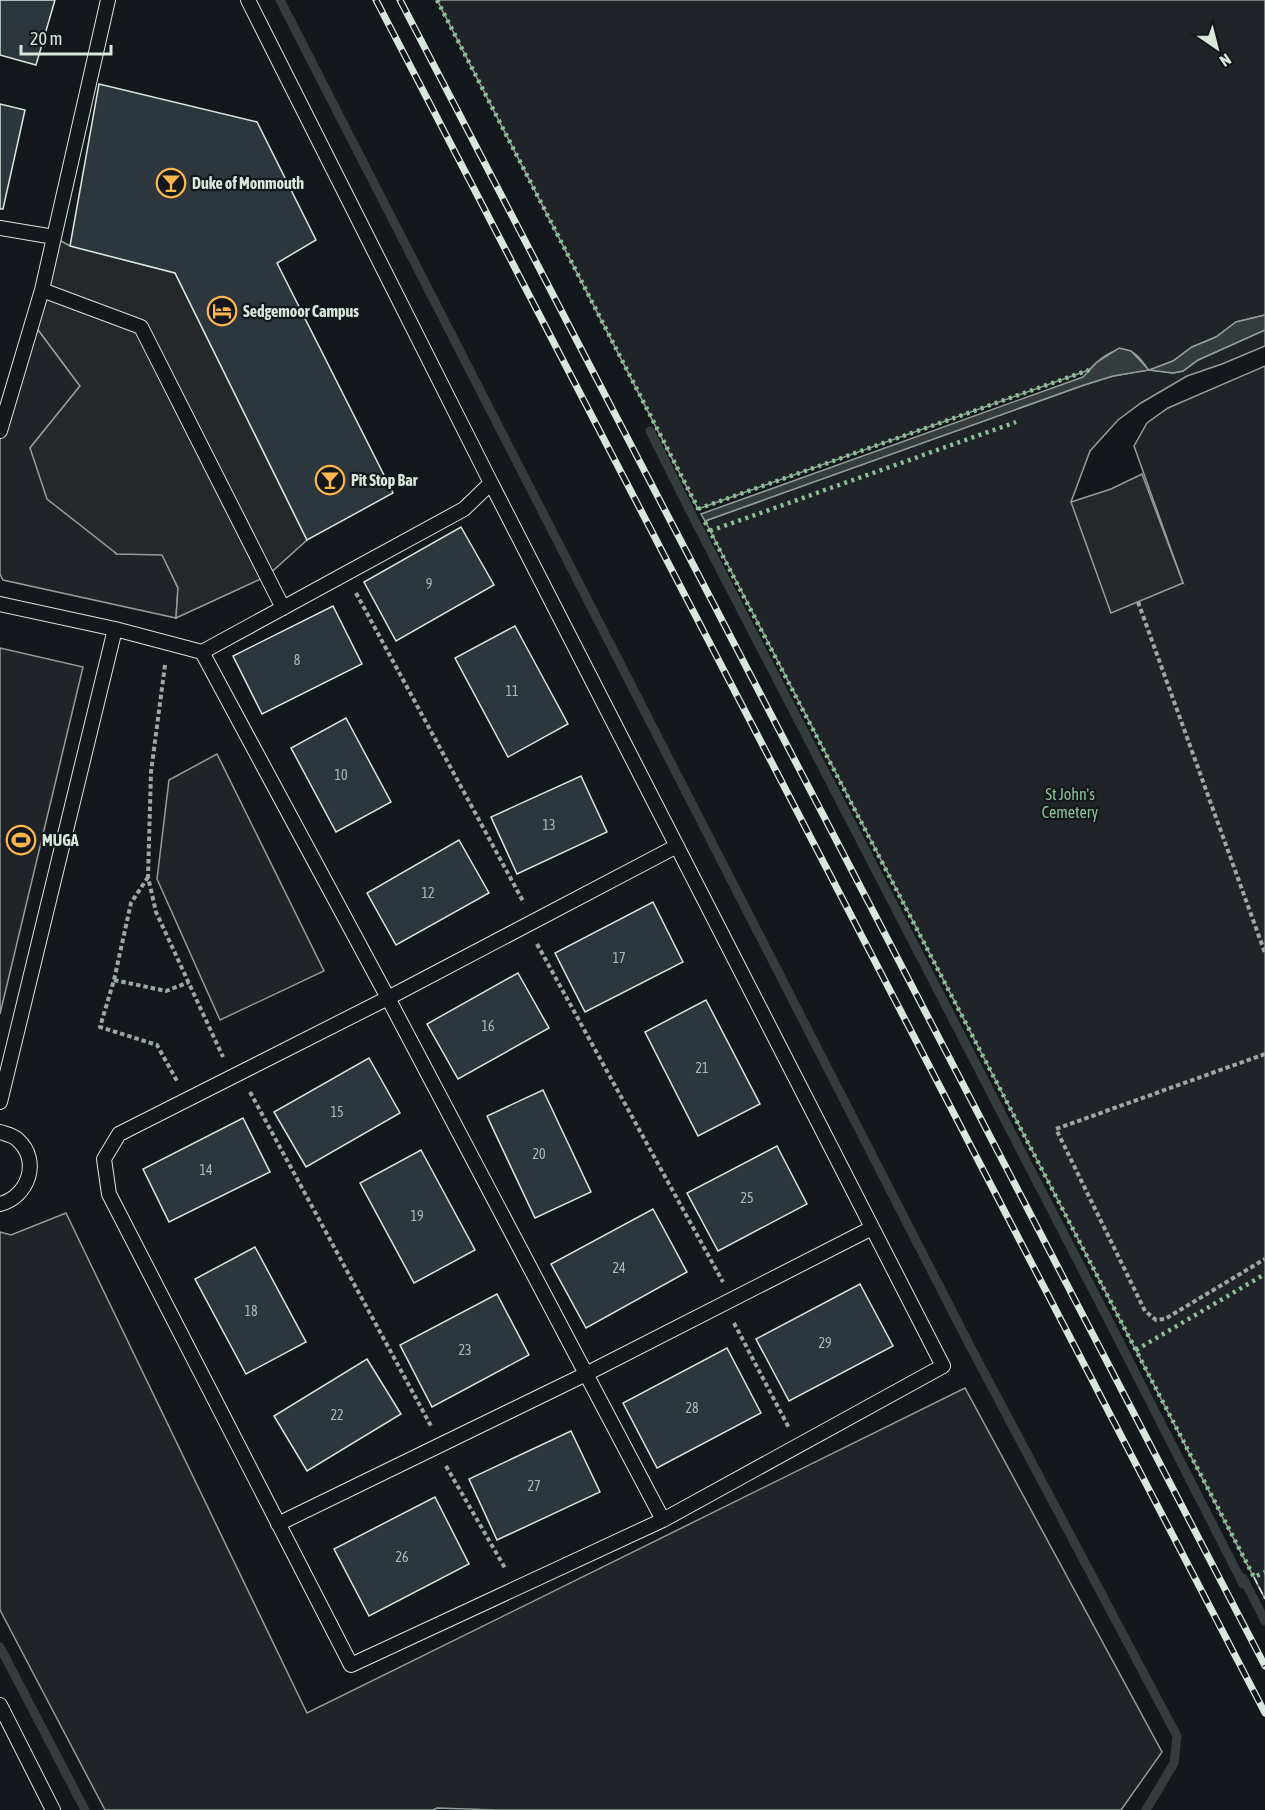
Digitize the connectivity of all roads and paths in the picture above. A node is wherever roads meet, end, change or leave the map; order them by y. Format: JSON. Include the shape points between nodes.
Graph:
{"nodes":[{"id":1,"x":108,"y":0,"type":"edge"},
{"id":2,"x":248,"y":0,"type":"edge"},
{"id":3,"x":0,"y":228,"type":"edge"},
{"id":4,"x":54,"y":237,"type":"junction"},
{"id":5,"x":42,"y":290,"type":"junction"},
{"id":6,"x":0,"y":431,"type":"edge"},
{"id":7,"x":491,"y":483,"type":"junction"},
{"id":8,"x":345,"y":574,"type":"junction"},
{"id":9,"x":1138,"y":602,"type":"dead end"},
{"id":10,"x":0,"y":604,"type":"edge"},
{"id":11,"x":283,"y":608,"type":"junction"},
{"id":12,"x":115,"y":629,"type":"junction"},
{"id":13,"x":168,"y":643,"type":"junction"},
{"id":14,"x":202,"y":652,"type":"junction"},
{"id":15,"x":677,"y":846,"type":"junction"},
{"id":16,"x":148,"y":877,"type":"junction"},
{"id":17,"x":530,"y":923,"type":"junction"},
{"id":18,"x":1265,"y":953,"type":"edge"},
{"id":19,"x":114,"y":980,"type":"junction"},
{"id":20,"x":189,"y":982,"type":"junction"},
{"id":21,"x":388,"y":998,"type":"junction"},
{"id":22,"x":1265,"y":1054,"type":"edge"},
{"id":23,"x":236,"y":1075,"type":"junction"},
{"id":24,"x":188,"y":1100,"type":"junction"},
{"id":25,"x":0,"y":1102,"type":"edge"},
{"id":26,"x":0,"y":1132,"type":"edge"},
{"id":27,"x":0,"y":1204,"type":"edge"},
{"id":28,"x":872,"y":1228,"type":"junction"},
{"id":29,"x":1265,"y":1259,"type":"edge"},
{"id":30,"x":728,"y":1301,"type":"junction"},
{"id":31,"x":586,"y":1374,"type":"junction"},
{"id":32,"x":438,"y":1446,"type":"junction"},
{"id":33,"x":798,"y":1446,"type":"junction"},
{"id":34,"x":663,"y":1520,"type":"junction"},
{"id":35,"x":278,"y":1524,"type":"junction"},
{"id":36,"x":517,"y":1588,"type":"junction"},
{"id":37,"x":0,"y":1705,"type":"edge"},
{"id":38,"x":53,"y":1810,"type":"edge"}],
"edges":[{"from":1,"to":4,"type":"lane"},
{"from":2,"to":7,"type":"lane"},
{"from":3,"to":4,"type":"lane"},
{"from":4,"to":5,"type":"lane"},
{"from":5,"to":6,"type":"lane"},
{"from":5,"to":11,"type":"lane","via":[[141,327]]},
{"from":7,"to":8,"type":"lane","via":[[464,509]]},
{"from":7,"to":15,"type":"lane"},
{"from":8,"to":11,"type":"lane"},
{"from":8,"to":17,"type":"path"},
{"from":9,"to":18,"type":"path"},
{"from":10,"to":12,"type":"lane"},
{"from":11,"to":14,"type":"lane"},
{"from":12,"to":13,"type":"lane"},
{"from":12,"to":25,"type":"lane"},
{"from":13,"to":14,"type":"lane"},
{"from":13,"to":16,"type":"path","via":[[151,772]]},
{"from":14,"to":21,"type":"lane"},
{"from":15,"to":17,"type":"lane"},
{"from":15,"to":28,"type":"lane"},
{"from":16,"to":19,"type":"path","via":[[131,903]]},
{"from":16,"to":20,"type":"path","via":[[156,912]]},
{"from":17,"to":21,"type":"lane"},
{"from":17,"to":30,"type":"path"},
{"from":19,"to":20,"type":"path","via":[[166,991]]},
{"from":19,"to":24,"type":"path","via":[[100,1027],[157,1045]]},
{"from":20,"to":23,"type":"path"},
{"from":21,"to":23,"type":"lane"},
{"from":21,"to":31,"type":"lane"},
{"from":22,"to":29,"type":"path","via":[[1056,1129],[1145,1311],[1156,1320],[1165,1319]]},
{"from":23,"to":24,"type":"lane"},
{"from":23,"to":32,"type":"path"},
{"from":24,"to":35,"type":"lane","via":[[119,1134],[104,1159],[109,1194]]},
{"from":26,"to":27,"type":"lane","via":[[16,1137],[25,1147],[30,1172],[19,1195]]},
{"from":28,"to":30,"type":"lane"},
{"from":28,"to":33,"type":"lane","via":[[943,1366]]},
{"from":30,"to":31,"type":"lane"},
{"from":30,"to":33,"type":"path"},
{"from":31,"to":32,"type":"lane"},
{"from":31,"to":34,"type":"lane"},
{"from":32,"to":35,"type":"lane"},
{"from":32,"to":36,"type":"path"},
{"from":33,"to":34,"type":"lane"},
{"from":34,"to":36,"type":"lane"},
{"from":35,"to":36,"type":"lane","via":[[351,1665]]},
{"from":37,"to":38,"type":"lane"}]}
